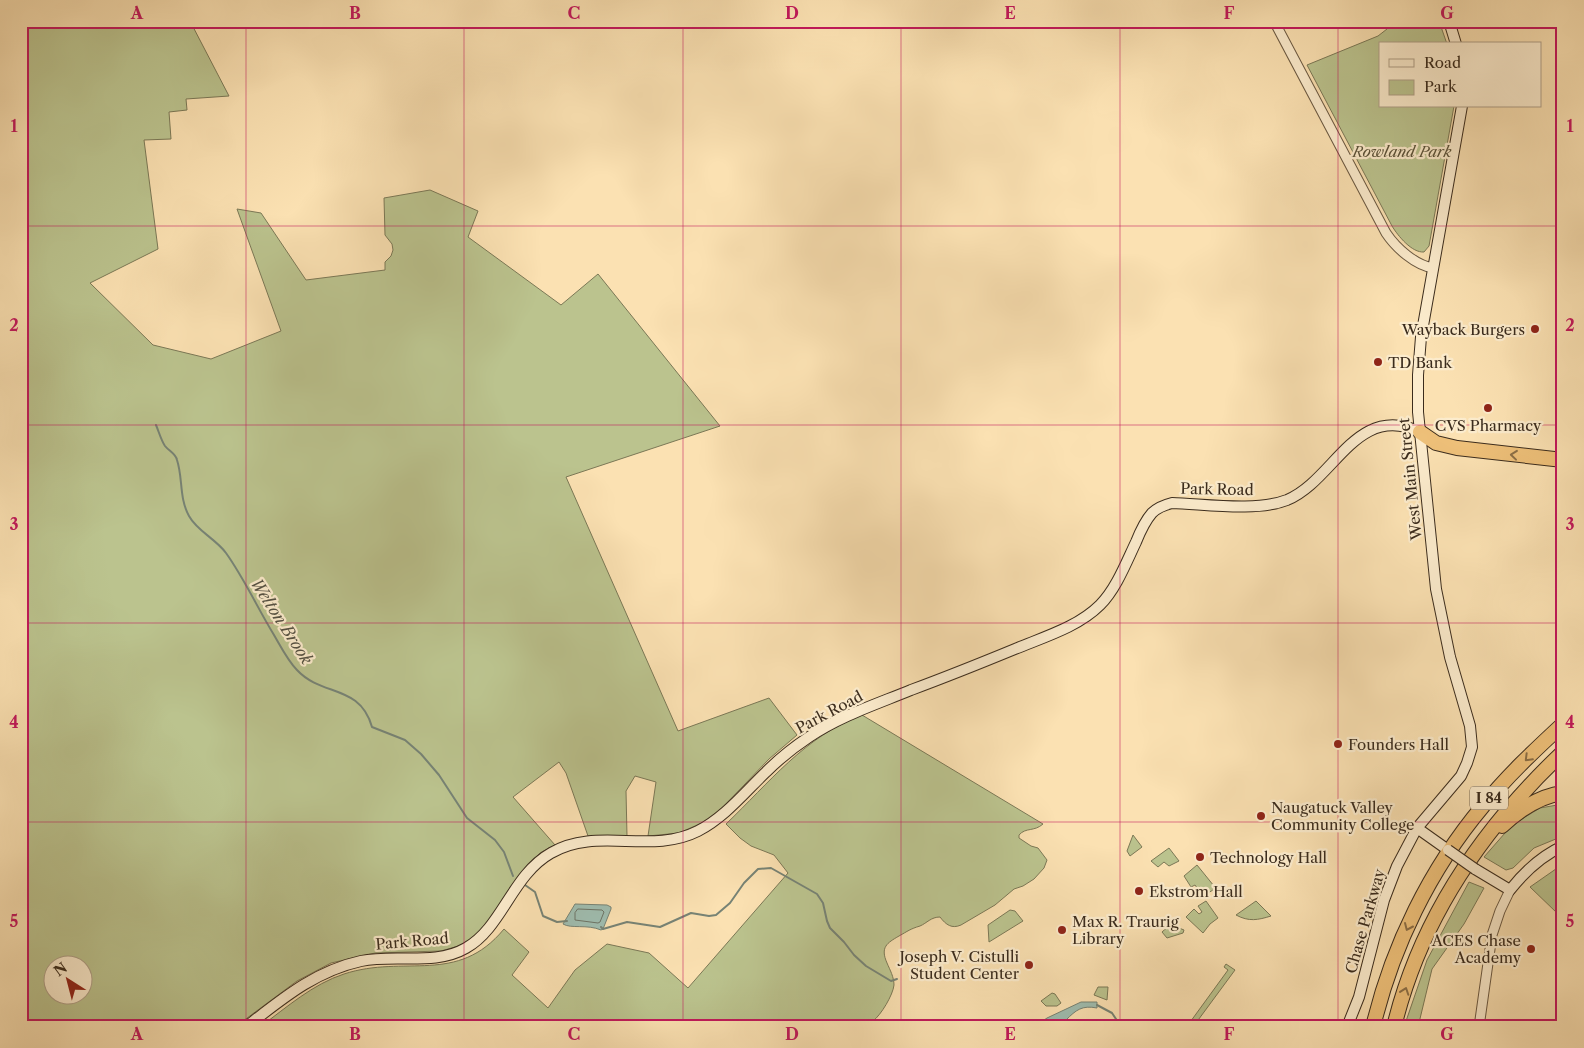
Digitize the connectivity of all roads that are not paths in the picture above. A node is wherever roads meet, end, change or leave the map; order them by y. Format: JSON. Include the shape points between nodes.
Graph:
{"nodes":[{"id":1,"x":1274,"y":21,"type":"edge"},
{"id":2,"x":1449,"y":21,"type":"edge"},
{"id":3,"x":1455,"y":42,"type":"edge"},
{"id":4,"x":1462,"y":108,"type":"edge"},
{"id":5,"x":1433,"y":268,"type":"junction"},
{"id":6,"x":1420,"y":432,"type":"junction"},
{"id":7,"x":1563,"y":460,"type":"edge"},
{"id":8,"x":1563,"y":724,"type":"edge"},
{"id":9,"x":1563,"y":752,"type":"edge"},
{"id":10,"x":1563,"y":793,"type":"edge"},
{"id":11,"x":1417,"y":828,"type":"junction"},
{"id":12,"x":1563,"y":846,"type":"edge"},
{"id":13,"x":1510,"y":890,"type":"junction"},
{"id":14,"x":1447,"y":895,"type":"junction"},
{"id":15,"x":246,"y":1027,"type":"edge"},
{"id":16,"x":1347,"y":1027,"type":"edge"},
{"id":17,"x":1373,"y":1027,"type":"edge"},
{"id":18,"x":1394,"y":1027,"type":"edge"},
{"id":19,"x":1479,"y":1027,"type":"edge"}],
"edges":[{"from":1,"to":5,"type":"street","via":[[1386,233],[1408,256]]},
{"from":2,"to":3,"type":"main road"},
{"from":4,"to":5,"type":"main road","name":"West Main Street"},
{"from":5,"to":6,"type":"main road","name":"West Main Street","via":[[1419,361]]},
{"from":7,"to":6,"type":"highway","one_way":true,"via":[[1457,448],[1436,443]]},
{"from":6,"to":11,"type":"main road","name":"West Main Street","via":[[1438,599],[1472,743],[1469,760],[1461,776]]},
{"from":6,"to":15,"type":"main road","name":"Park Road","via":[[1404,426],[1371,430],[1351,443],[1310,486],[1280,502],[1254,506],[1172,503],[1161,506],[1147,520],[1114,585],[1099,606],[1067,628],[864,708],[813,734],[778,761],[733,806],[689,835],[646,843],[578,842],[554,851],[525,875],[483,935],[467,948],[445,957],[373,959],[335,969],[297,988]]},
{"from":8,"to":17,"type":"highway","number":"I 84","one_way":true,"via":[[1488,800],[1442,862],[1404,936],[1389,972]]},
{"from":9,"to":14,"type":"highway","number":"I 84","via":[[1499,820]]},
{"from":10,"to":14,"type":"highway","via":[[1532,802],[1505,823]]},
{"from":11,"to":13,"type":"main road","bridge":true},
{"from":11,"to":16,"type":"main road","name":"Chase Parkway","via":[[1391,879],[1359,997]]},
{"from":12,"to":13,"type":"main road","via":[[1534,864]]},
{"from":13,"to":19,"type":"street","via":[[1492,935]]},
{"from":18,"to":14,"type":"highway","number":"I 84","one_way":true,"via":[[1417,958]]}]}
